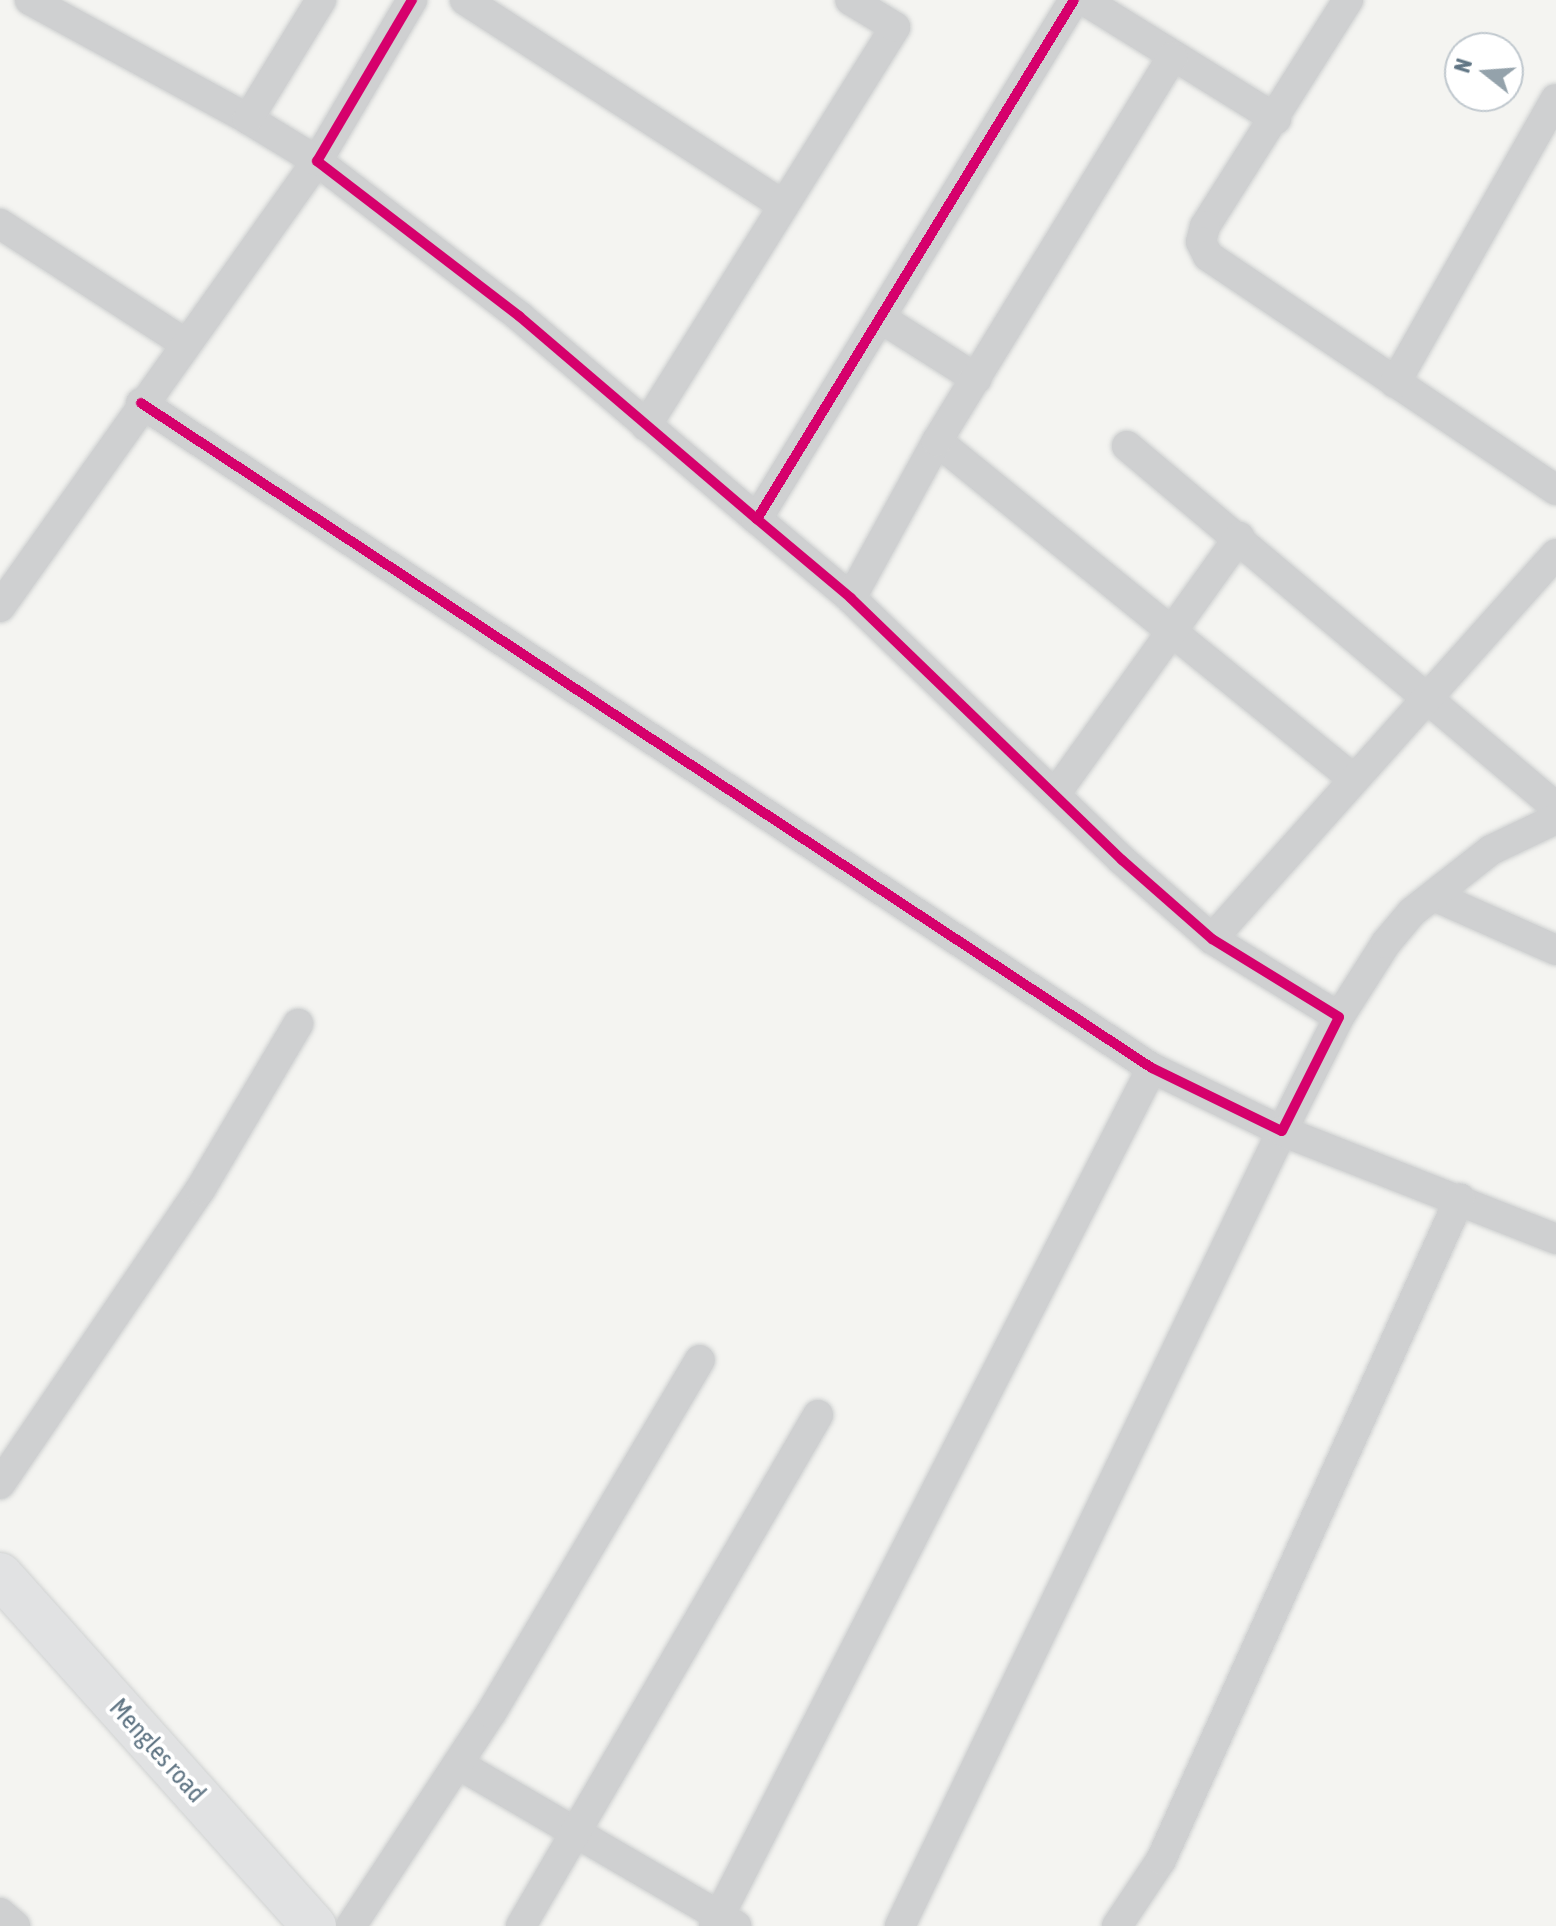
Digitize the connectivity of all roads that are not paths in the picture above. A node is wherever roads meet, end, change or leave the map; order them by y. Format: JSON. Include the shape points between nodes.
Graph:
{"nodes":[{"id":1,"x":30,"y":0,"type":"edge"},
{"id":2,"x":321,"y":0,"type":"edge"},
{"id":3,"x":412,"y":0,"type":"edge"},
{"id":4,"x":465,"y":0,"type":"edge"},
{"id":5,"x":850,"y":0,"type":"edge"},
{"id":6,"x":1074,"y":0,"type":"edge"},
{"id":7,"x":1084,"y":0,"type":"edge"},
{"id":8,"x":1348,"y":0,"type":"edge"},
{"id":9,"x":1172,"y":57,"type":"junction"},
{"id":10,"x":1556,"y":99,"type":"edge"},
{"id":11,"x":248,"y":119,"type":"junction"},
{"id":12,"x":1276,"y":119,"type":"junction"},
{"id":13,"x":317,"y":161,"type":"junction"},
{"id":14,"x":781,"y":204,"type":"junction"},
{"id":15,"x":0,"y":224,"type":"edge"},
{"id":16,"x":882,"y":319,"type":"junction"},
{"id":17,"x":185,"y":343,"type":"junction"},
{"id":18,"x":977,"y":379,"type":"junction"},
{"id":19,"x":1395,"y":383,"type":"junction"},
{"id":20,"x":141,"y":403,"type":"junction"},
{"id":21,"x":646,"y":426,"type":"junction"},
{"id":22,"x":937,"y":441,"type":"junction"},
{"id":23,"x":1127,"y":446,"type":"dead end"},
{"id":24,"x":1556,"y":490,"type":"edge"},
{"id":25,"x":757,"y":519,"type":"junction"},
{"id":26,"x":1239,"y":537,"type":"junction"},
{"id":27,"x":1556,"y":554,"type":"edge"},
{"id":28,"x":10,"y":572,"type":"edge"},
{"id":29,"x":851,"y":598,"type":"junction"},
{"id":30,"x":0,"y":607,"type":"edge"},
{"id":31,"x":1170,"y":628,"type":"junction"},
{"id":32,"x":1427,"y":694,"type":"junction"},
{"id":33,"x":1351,"y":777,"type":"junction"},
{"id":34,"x":1056,"y":793,"type":"junction"},
{"id":35,"x":1556,"y":807,"type":"edge"},
{"id":36,"x":1556,"y":819,"type":"edge"},
{"id":37,"x":1434,"y":896,"type":"junction"},
{"id":38,"x":1212,"y":939,"type":"junction"},
{"id":39,"x":1556,"y":950,"type":"edge"},
{"id":40,"x":1339,"y":1017,"type":"junction"},
{"id":41,"x":298,"y":1024,"type":"dead end"},
{"id":42,"x":1152,"y":1068,"type":"junction"},
{"id":43,"x":1282,"y":1131,"type":"junction"},
{"id":44,"x":1460,"y":1198,"type":"junction"},
{"id":45,"x":1556,"y":1239,"type":"edge"},
{"id":46,"x":700,"y":1360,"type":"dead end"},
{"id":47,"x":818,"y":1415,"type":"dead end"},
{"id":48,"x":0,"y":1484,"type":"edge"},
{"id":49,"x":0,"y":1575,"type":"edge"},
{"id":50,"x":458,"y":1764,"type":"junction"},
{"id":51,"x":578,"y":1830,"type":"junction"},
{"id":52,"x":0,"y":1913,"type":"edge"},
{"id":53,"x":723,"y":1922,"type":"edge"},
{"id":54,"x":321,"y":1925,"type":"edge"},
{"id":55,"x":15,"y":1926,"type":"edge"},
{"id":56,"x":521,"y":1926,"type":"edge"},
{"id":57,"x":900,"y":1926,"type":"edge"},
{"id":58,"x":1117,"y":1926,"type":"edge"}],
"edges":[{"from":1,"to":11,"type":"street"},
{"from":2,"to":11,"type":"street"},
{"from":3,"to":13,"type":"street"},
{"from":4,"to":14,"type":"street"},
{"from":5,"to":14,"type":"street","via":[[895,27]]},
{"from":6,"to":16,"type":"street"},
{"from":7,"to":9,"type":"street"},
{"from":8,"to":12,"type":"street"},
{"from":9,"to":12,"type":"street"},
{"from":9,"to":18,"type":"street"},
{"from":10,"to":19,"type":"street"},
{"from":11,"to":13,"type":"street"},
{"from":12,"to":19,"type":"street","via":[[1205,226],[1201,242],[1208,256]]},
{"from":13,"to":17,"type":"street"},
{"from":13,"to":21,"type":"street","via":[[519,316]]},
{"from":14,"to":21,"type":"street"},
{"from":15,"to":17,"type":"street"},
{"from":16,"to":18,"type":"street"},
{"from":16,"to":25,"type":"street"},
{"from":17,"to":20,"type":"street"},
{"from":18,"to":22,"type":"street"},
{"from":19,"to":24,"type":"street"},
{"from":20,"to":28,"type":"street"},
{"from":20,"to":42,"type":"street"},
{"from":21,"to":25,"type":"street"},
{"from":22,"to":29,"type":"street"},
{"from":22,"to":31,"type":"street"},
{"from":23,"to":26,"type":"street"},
{"from":25,"to":29,"type":"street"},
{"from":26,"to":31,"type":"street"},
{"from":26,"to":32,"type":"street"},
{"from":27,"to":32,"type":"street"},
{"from":28,"to":30,"type":"street"},
{"from":29,"to":34,"type":"street"},
{"from":31,"to":33,"type":"street"},
{"from":31,"to":34,"type":"street"},
{"from":32,"to":33,"type":"street"},
{"from":32,"to":35,"type":"street"},
{"from":33,"to":38,"type":"street"},
{"from":34,"to":38,"type":"street"},
{"from":36,"to":37,"type":"street","via":[[1491,850]]},
{"from":37,"to":39,"type":"street"},
{"from":37,"to":40,"type":"street","via":[[1386,943]]},
{"from":38,"to":40,"type":"street"},
{"from":40,"to":43,"type":"street"},
{"from":41,"to":48,"type":"street","via":[[200,1190]]},
{"from":42,"to":43,"type":"street"},
{"from":42,"to":53,"type":"street"},
{"from":43,"to":44,"type":"street"},
{"from":43,"to":57,"type":"street"},
{"from":44,"to":45,"type":"street"},
{"from":44,"to":58,"type":"street","via":[[1161,1860]]},
{"from":46,"to":50,"type":"street"},
{"from":47,"to":51,"type":"street"},
{"from":49,"to":54,"type":"main road","name":"Mengles road"},
{"from":50,"to":51,"type":"street"},
{"from":50,"to":54,"type":"street"},
{"from":51,"to":53,"type":"street"},
{"from":51,"to":56,"type":"street"},
{"from":52,"to":55,"type":"street"}]}
